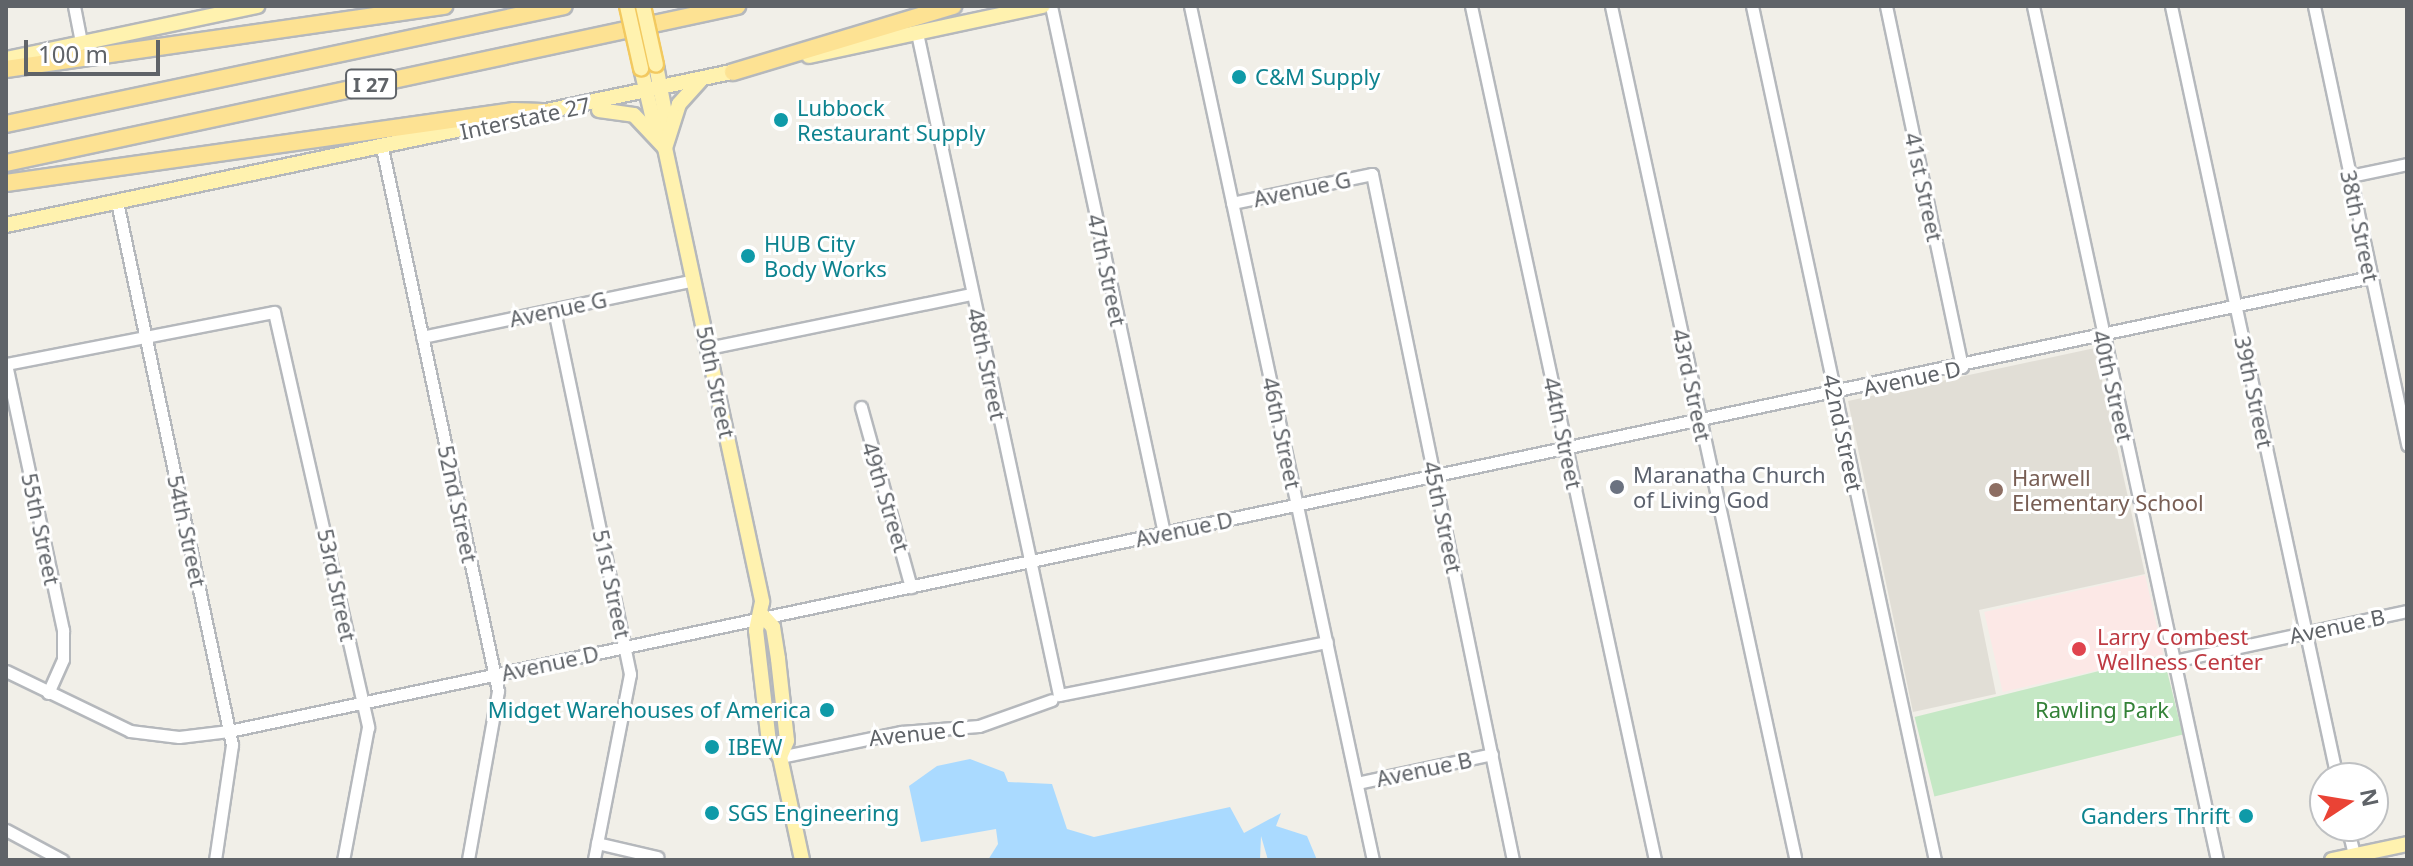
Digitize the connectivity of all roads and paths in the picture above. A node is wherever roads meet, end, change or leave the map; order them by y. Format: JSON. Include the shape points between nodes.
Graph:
{"nodes":[{"id":1,"x":74,"y":6,"type":"edge"},
{"id":2,"x":257,"y":6,"type":"edge"},
{"id":3,"x":445,"y":6,"type":"edge"},
{"id":4,"x":564,"y":6,"type":"edge"},
{"id":5,"x":627,"y":6,"type":"edge"},
{"id":6,"x":643,"y":6,"type":"edge"},
{"id":7,"x":737,"y":6,"type":"edge"},
{"id":8,"x":953,"y":6,"type":"edge"},
{"id":9,"x":1043,"y":6,"type":"edge"},
{"id":10,"x":1051,"y":6,"type":"edge"},
{"id":11,"x":1190,"y":6,"type":"edge"},
{"id":12,"x":1471,"y":6,"type":"edge"},
{"id":13,"x":1611,"y":6,"type":"edge"},
{"id":14,"x":1752,"y":6,"type":"edge"},
{"id":15,"x":1886,"y":6,"type":"edge"},
{"id":16,"x":2033,"y":6,"type":"edge"},
{"id":17,"x":2171,"y":6,"type":"edge"},
{"id":18,"x":2314,"y":6,"type":"edge"},
{"id":19,"x":213,"y":10,"type":"edge"},
{"id":20,"x":917,"y":33,"type":"junction"},
{"id":21,"x":81,"y":43,"type":"junction"},
{"id":22,"x":6,"y":59,"type":"edge"},
{"id":23,"x":648,"y":66,"type":"junction"},
{"id":24,"x":6,"y":69,"type":"edge"},
{"id":25,"x":733,"y":72,"type":"junction"},
{"id":26,"x":704,"y":78,"type":"junction"},
{"id":27,"x":653,"y":90,"type":"junction"},
{"id":28,"x":557,"y":111,"type":"junction"},
{"id":29,"x":6,"y":124,"type":"edge"},
{"id":30,"x":664,"y":142,"type":"junction"},
{"id":31,"x":382,"y":148,"type":"junction"},
{"id":32,"x":6,"y":163,"type":"edge"},
{"id":33,"x":2407,"y":164,"type":"edge"},
{"id":34,"x":1372,"y":174,"type":"joint"},
{"id":35,"x":2350,"y":176,"type":"junction"},
{"id":36,"x":6,"y":183,"type":"edge"},
{"id":37,"x":117,"y":202,"type":"junction"},
{"id":38,"x":1232,"y":203,"type":"junction"},
{"id":39,"x":6,"y":225,"type":"edge"},
{"id":40,"x":2371,"y":277,"type":"junction"},
{"id":41,"x":694,"y":280,"type":"junction"},
{"id":42,"x":972,"y":294,"type":"junction"},
{"id":43,"x":2236,"y":305,"type":"junction"},
{"id":44,"x":554,"y":310,"type":"junction"},
{"id":45,"x":146,"y":334,"type":"junction"},
{"id":46,"x":2103,"y":336,"type":"junction"},
{"id":47,"x":422,"y":337,"type":"junction"},
{"id":48,"x":708,"y":348,"type":"junction"},
{"id":49,"x":6,"y":364,"type":"edge"},
{"id":50,"x":1962,"y":367,"type":"junction"},
{"id":51,"x":1835,"y":394,"type":"junction"},
{"id":52,"x":861,"y":407,"type":"dead end"},
{"id":53,"x":1700,"y":421,"type":"junction"},
{"id":54,"x":2407,"y":445,"type":"edge"},
{"id":55,"x":1566,"y":449,"type":"junction"},
{"id":56,"x":1434,"y":475,"type":"junction"},
{"id":57,"x":1298,"y":504,"type":"junction"},
{"id":58,"x":1164,"y":533,"type":"junction"},
{"id":59,"x":1029,"y":561,"type":"junction"},
{"id":60,"x":911,"y":587,"type":"junction"},
{"id":61,"x":2407,"y":611,"type":"edge"},
{"id":62,"x":763,"y":616,"type":"junction"},
{"id":63,"x":2306,"y":633,"type":"junction"},
{"id":64,"x":1327,"y":642,"type":"junction"},
{"id":65,"x":626,"y":647,"type":"junction"},
{"id":66,"x":2174,"y":661,"type":"junction"},
{"id":67,"x":6,"y":671,"type":"edge"},
{"id":68,"x":494,"y":675,"type":"junction"},
{"id":69,"x":48,"y":693,"type":"junction"},
{"id":70,"x":1055,"y":697,"type":"junction"},
{"id":71,"x":363,"y":703,"type":"junction"},
{"id":72,"x":229,"y":731,"type":"junction"},
{"id":73,"x":1492,"y":754,"type":"junction"},
{"id":74,"x":780,"y":757,"type":"junction"},
{"id":75,"x":2334,"y":762,"type":"edge"},
{"id":76,"x":1357,"y":783,"type":"junction"},
{"id":77,"x":6,"y":830,"type":"edge"},
{"id":78,"x":2351,"y":842,"type":"edge"},
{"id":79,"x":597,"y":843,"type":"junction"},
{"id":80,"x":2407,"y":844,"type":"edge"},
{"id":81,"x":2354,"y":855,"type":"junction"},
{"id":82,"x":657,"y":857,"type":"dead end"},
{"id":83,"x":1795,"y":857,"type":"dead end"},
{"id":84,"x":62,"y":860,"type":"edge"},
{"id":85,"x":215,"y":860,"type":"edge"},
{"id":86,"x":343,"y":860,"type":"edge"},
{"id":87,"x":468,"y":860,"type":"edge"},
{"id":88,"x":594,"y":860,"type":"edge"},
{"id":89,"x":802,"y":860,"type":"edge"},
{"id":90,"x":1373,"y":860,"type":"edge"},
{"id":91,"x":1513,"y":860,"type":"edge"},
{"id":92,"x":1655,"y":860,"type":"edge"},
{"id":93,"x":1935,"y":860,"type":"edge"},
{"id":94,"x":2217,"y":860,"type":"edge"},
{"id":95,"x":2332,"y":860,"type":"edge"}],
"edges":[{"from":1,"to":21,"type":"street"},
{"from":2,"to":19,"type":"main road"},
{"from":3,"to":24,"type":"highway"},
{"from":4,"to":29,"type":"highway","number":"I 27"},
{"from":5,"to":23,"type":"main road","name":"50th Street","bridge":true},
{"from":6,"to":23,"type":"main road","name":"50th Street","bridge":true},
{"from":7,"to":32,"type":"highway","number":"I 27"},
{"from":8,"to":25,"type":"highway"},
{"from":9,"to":20,"type":"main road","name":"Interstate 27"},
{"from":10,"to":58,"type":"street","name":"47th Street"},
{"from":11,"to":38,"type":"street","name":"46th Street"},
{"from":12,"to":55,"type":"street","name":"44th Street"},
{"from":13,"to":53,"type":"street","name":"43rd Street"},
{"from":14,"to":51,"type":"street","name":"42nd Street"},
{"from":15,"to":50,"type":"street","name":"41st Street"},
{"from":16,"to":46,"type":"street","name":"40th Street"},
{"from":17,"to":43,"type":"street","name":"39th Street"},
{"from":18,"to":35,"type":"street","name":"38th Street"},
{"from":19,"to":21,"type":"main road"},
{"from":20,"to":25,"type":"main road","name":"Interstate 27"},
{"from":20,"to":42,"type":"street","name":"48th Street"},
{"from":21,"to":22,"type":"main road"},
{"from":23,"to":27,"type":"main road","name":"50th Street"},
{"from":25,"to":26,"type":"main road","name":"Interstate 27"},
{"from":26,"to":27,"type":"main road","name":"Interstate 27"},
{"from":26,"to":30,"type":"main road","via":[[682,98]]},
{"from":27,"to":28,"type":"main road","name":"Interstate 27"},
{"from":27,"to":30,"type":"main road","name":"50th Street"},
{"from":28,"to":30,"type":"main road","via":[[620,109]]},
{"from":28,"to":31,"type":"main road","name":"Interstate 27"},
{"from":28,"to":36,"type":"highway","via":[[514,111]]},
{"from":30,"to":41,"type":"main road","name":"50th Street"},
{"from":31,"to":37,"type":"main road","name":"Interstate 27"},
{"from":31,"to":47,"type":"street","name":"52nd Street"},
{"from":33,"to":35,"type":"street"},
{"from":34,"to":38,"type":"street","name":"Avenue G"},
{"from":34,"to":56,"type":"street","name":"45th Street"},
{"from":35,"to":40,"type":"street","name":"38th Street"},
{"from":37,"to":39,"type":"main road","name":"Interstate 27"},
{"from":37,"to":45,"type":"street","name":"54th Street"},
{"from":38,"to":57,"type":"street","name":"46th Street"},
{"from":40,"to":43,"type":"street","name":"Avenue D"},
{"from":40,"to":54,"type":"street","name":"38th Street"},
{"from":41,"to":44,"type":"street","name":"Avenue G"},
{"from":41,"to":48,"type":"main road","name":"50th Street"},
{"from":42,"to":48,"type":"street"},
{"from":42,"to":59,"type":"street","name":"48th Street"},
{"from":43,"to":46,"type":"street","name":"Avenue D"},
{"from":43,"to":63,"type":"street","name":"39th Street"},
{"from":44,"to":47,"type":"street","name":"Avenue G"},
{"from":44,"to":65,"type":"street","name":"51st Street"},
{"from":45,"to":49,"type":"street"},
{"from":45,"to":71,"type":"street","name":"53rd Street","via":[[274,312]]},
{"from":45,"to":72,"type":"street","name":"54th Street"},
{"from":46,"to":50,"type":"street","name":"Avenue D"},
{"from":46,"to":66,"type":"street","name":"40th Street"},
{"from":47,"to":68,"type":"street","name":"52nd Street"},
{"from":48,"to":62,"type":"main road","name":"50th Street"},
{"from":49,"to":69,"type":"street","name":"55th Street","via":[[63,630],[63,659]]},
{"from":50,"to":51,"type":"street","name":"Avenue D"},
{"from":51,"to":53,"type":"street","name":"Avenue D"},
{"from":51,"to":93,"type":"street","name":"42nd Street"},
{"from":52,"to":60,"type":"street","name":"49th Street"},
{"from":53,"to":55,"type":"street","name":"Avenue D"},
{"from":53,"to":83,"type":"street","name":"43rd Street"},
{"from":55,"to":56,"type":"street","name":"Avenue D"},
{"from":55,"to":92,"type":"street","name":"44th Street"},
{"from":56,"to":57,"type":"street","name":"Avenue D"},
{"from":56,"to":73,"type":"street","name":"45th Street"},
{"from":57,"to":58,"type":"street","name":"Avenue D"},
{"from":57,"to":64,"type":"street","name":"46th Street"},
{"from":58,"to":59,"type":"street","name":"Avenue D"},
{"from":59,"to":60,"type":"street","name":"Avenue D"},
{"from":59,"to":70,"type":"street","name":"48th Street"},
{"from":60,"to":62,"type":"street","name":"Avenue D"},
{"from":61,"to":63,"type":"street","name":"Avenue B"},
{"from":62,"to":65,"type":"street","name":"Avenue D"},
{"from":62,"to":74,"type":"main road","name":"50th Street","via":[[756,630],[759,663],[769,742]]},
{"from":63,"to":66,"type":"street","name":"Avenue B"},
{"from":63,"to":75,"type":"street","name":"39th Street"},
{"from":64,"to":70,"type":"street","name":"Avenue C"},
{"from":64,"to":76,"type":"street","name":"46th Street"},
{"from":65,"to":68,"type":"street","name":"Avenue D"},
{"from":65,"to":79,"type":"street","name":"51st Street","via":[[630,674]]},
{"from":66,"to":94,"type":"street","name":"40th Street"},
{"from":67,"to":69,"type":"street","name":"Avenue D"},
{"from":68,"to":71,"type":"street","name":"Avenue D"},
{"from":68,"to":87,"type":"street","name":"52nd Street","via":[[499,706]]},
{"from":69,"to":72,"type":"street","name":"Avenue D","via":[[146,735]]},
{"from":70,"to":74,"type":"street","name":"Avenue C","via":[[979,726],[901,732]]},
{"from":71,"to":72,"type":"street","name":"Avenue D"},
{"from":71,"to":86,"type":"street","name":"53rd Street","via":[[366,742]]},
{"from":72,"to":85,"type":"street","name":"54th Street","via":[[234,765]]},
{"from":73,"to":76,"type":"street","name":"Avenue B"},
{"from":73,"to":91,"type":"street","name":"45th Street"},
{"from":74,"to":89,"type":"main road","name":"50th Street"},
{"from":76,"to":90,"type":"street","name":"46th Street"},
{"from":77,"to":84,"type":"street"},
{"from":78,"to":81,"type":"street"},
{"from":79,"to":82,"type":"street"},
{"from":79,"to":88,"type":"street","name":"51st Street"},
{"from":80,"to":81,"type":"main road"},
{"from":81,"to":95,"type":"main road"}]}
